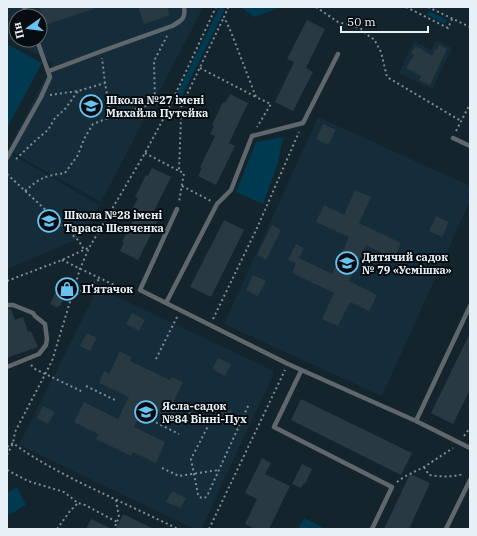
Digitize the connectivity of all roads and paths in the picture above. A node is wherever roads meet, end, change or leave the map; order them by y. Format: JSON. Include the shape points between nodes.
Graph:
{"nodes":[{"id":1,"x":184,"y":7,"type":"edge"},
{"id":2,"x":216,"y":7,"type":"edge"},
{"id":3,"x":228,"y":7,"type":"edge"},
{"id":4,"x":316,"y":7,"type":"edge"},
{"id":5,"x":406,"y":7,"type":"edge"},
{"id":6,"x":428,"y":7,"type":"edge"},
{"id":7,"x":224,"y":17,"type":"junction"},
{"id":8,"x":452,"y":19,"type":"junction"},
{"id":9,"x":172,"y":26,"type":"junction"},
{"id":10,"x":470,"y":27,"type":"edge"},
{"id":11,"x":40,"y":48,"type":"edge"},
{"id":12,"x":102,"y":51,"type":"junction"},
{"id":13,"x":338,"y":54,"type":"dead end"},
{"id":14,"x":200,"y":68,"type":"junction"},
{"id":15,"x":48,"y":72,"type":"junction"},
{"id":16,"x":105,"y":83,"type":"junction"},
{"id":17,"x":78,"y":91,"type":"junction"},
{"id":18,"x":41,"y":97,"type":"junction"},
{"id":19,"x":256,"y":97,"type":"junction"},
{"id":20,"x":470,"y":104,"type":"edge"},
{"id":21,"x":168,"y":110,"type":"junction"},
{"id":22,"x":111,"y":117,"type":"junction"},
{"id":23,"x":181,"y":117,"type":"junction"},
{"id":24,"x":461,"y":121,"type":"junction"},
{"id":25,"x":303,"y":123,"type":"junction"},
{"id":26,"x":252,"y":136,"type":"junction"},
{"id":27,"x":453,"y":138,"type":"joint"},
{"id":28,"x":470,"y":146,"type":"edge"},
{"id":29,"x":145,"y":153,"type":"junction"},
{"id":30,"x":7,"y":158,"type":"edge"},
{"id":31,"x":12,"y":164,"type":"dead end"},
{"id":32,"x":179,"y":171,"type":"junction"},
{"id":33,"x":7,"y":174,"type":"edge"},
{"id":34,"x":182,"y":186,"type":"junction"},
{"id":35,"x":25,"y":191,"type":"junction"},
{"id":36,"x":217,"y":204,"type":"junction"},
{"id":37,"x":178,"y":209,"type":"joint"},
{"id":38,"x":89,"y":248,"type":"junction"},
{"id":39,"x":84,"y":250,"type":"junction"},
{"id":40,"x":62,"y":260,"type":"junction"},
{"id":41,"x":80,"y":269,"type":"junction"},
{"id":42,"x":100,"y":278,"type":"junction"},
{"id":43,"x":7,"y":281,"type":"edge"},
{"id":44,"x":135,"y":295,"type":"dead end"},
{"id":45,"x":71,"y":298,"type":"junction"},
{"id":46,"x":166,"y":303,"type":"junction"},
{"id":47,"x":7,"y":305,"type":"edge"},
{"id":48,"x":470,"y":306,"type":"edge"},
{"id":49,"x":177,"y":316,"type":"dead end"},
{"id":50,"x":210,"y":325,"type":"junction"},
{"id":51,"x":28,"y":358,"type":"junction"},
{"id":52,"x":156,"y":359,"type":"dead end"},
{"id":53,"x":7,"y":367,"type":"edge"},
{"id":54,"x":285,"y":369,"type":"dead end"},
{"id":55,"x":301,"y":371,"type":"junction"},
{"id":56,"x":46,"y":374,"type":"junction"},
{"id":57,"x":86,"y":386,"type":"dead end"},
{"id":58,"x":83,"y":392,"type":"dead end"},
{"id":59,"x":117,"y":401,"type":"dead end"},
{"id":60,"x":249,"y":404,"type":"dead end"},
{"id":61,"x":189,"y":413,"type":"dead end"},
{"id":62,"x":147,"y":418,"type":"dead end"},
{"id":63,"x":416,"y":421,"type":"junction"},
{"id":64,"x":179,"y":434,"type":"dead end"},
{"id":65,"x":14,"y":443,"type":"junction"},
{"id":66,"x":460,"y":443,"type":"junction"},
{"id":67,"x":7,"y":447,"type":"edge"},
{"id":68,"x":470,"y":448,"type":"edge"},
{"id":69,"x":7,"y":455,"type":"edge"},
{"id":70,"x":424,"y":467,"type":"junction"},
{"id":71,"x":162,"y":468,"type":"dead end"},
{"id":72,"x":7,"y":470,"type":"edge"},
{"id":73,"x":219,"y":470,"type":"junction"},
{"id":74,"x":470,"y":472,"type":"edge"},
{"id":75,"x":194,"y":474,"type":"junction"},
{"id":76,"x":470,"y":480,"type":"edge"},
{"id":77,"x":392,"y":487,"type":"junction"},
{"id":78,"x":116,"y":500,"type":"junction"},
{"id":79,"x":78,"y":503,"type":"junction"},
{"id":80,"x":117,"y":522,"type":"junction"},
{"id":81,"x":57,"y":529,"type":"edge"},
{"id":82,"x":114,"y":529,"type":"edge"},
{"id":83,"x":178,"y":529,"type":"edge"},
{"id":84,"x":209,"y":529,"type":"edge"},
{"id":85,"x":372,"y":529,"type":"edge"},
{"id":86,"x":446,"y":529,"type":"edge"}],
"edges":[{"from":1,"to":9,"type":"lane","via":[[182,20]]},
{"from":2,"to":21,"type":"path"},
{"from":3,"to":7,"type":"path"},
{"from":4,"to":24,"type":"path","via":[[338,22],[360,28],[374,39],[381,52],[387,77]]},
{"from":5,"to":8,"type":"path","via":[[448,28]]},
{"from":6,"to":8,"type":"path"},
{"from":7,"to":14,"type":"path"},
{"from":7,"to":19,"type":"path"},
{"from":8,"to":10,"type":"path"},
{"from":9,"to":12,"type":"lane"},
{"from":9,"to":22,"type":"path","via":[[154,61],[155,103]]},
{"from":11,"to":15,"type":"lane"},
{"from":12,"to":15,"type":"lane"},
{"from":12,"to":16,"type":"path"},
{"from":13,"to":25,"type":"lane"},
{"from":14,"to":19,"type":"path"},
{"from":14,"to":23,"type":"path","via":[[181,107]]},
{"from":15,"to":18,"type":"lane","via":[[50,77]]},
{"from":16,"to":17,"type":"path"},
{"from":16,"to":22,"type":"path"},
{"from":17,"to":18,"type":"path"},
{"from":17,"to":31,"type":"path","via":[[48,130]]},
{"from":18,"to":30,"type":"lane"},
{"from":19,"to":26,"type":"path","via":[[271,104]]},
{"from":20,"to":24,"type":"path"},
{"from":21,"to":23,"type":"path"},
{"from":21,"to":29,"type":"path"},
{"from":22,"to":35,"type":"path","via":[[92,124],[78,155],[65,173],[44,176]]},
{"from":23,"to":32,"type":"path"},
{"from":24,"to":27,"type":"path"},
{"from":25,"to":26,"type":"lane"},
{"from":25,"to":50,"type":"path","via":[[258,226]]},
{"from":26,"to":36,"type":"lane","via":[[231,190]]},
{"from":27,"to":28,"type":"lane"},
{"from":29,"to":32,"type":"path"},
{"from":29,"to":38,"type":"path"},
{"from":32,"to":34,"type":"path","via":[[184,173]]},
{"from":33,"to":35,"type":"path"},
{"from":34,"to":36,"type":"path"},
{"from":34,"to":37,"type":"path"},
{"from":35,"to":39,"type":"path","via":[[79,241]]},
{"from":36,"to":46,"type":"lane"},
{"from":37,"to":46,"type":"lane","via":[[140,290]]},
{"from":38,"to":39,"type":"path"},
{"from":38,"to":41,"type":"path"},
{"from":39,"to":40,"type":"path"},
{"from":40,"to":41,"type":"path"},
{"from":40,"to":43,"type":"path"},
{"from":41,"to":42,"type":"path"},
{"from":41,"to":45,"type":"path"},
{"from":42,"to":44,"type":"path"},
{"from":42,"to":45,"type":"path"},
{"from":45,"to":56,"type":"path"},
{"from":46,"to":50,"type":"lane"},
{"from":47,"to":51,"type":"lane","via":[[30,312],[44,324],[46,345],[39,354]]},
{"from":48,"to":63,"type":"lane"},
{"from":49,"to":52,"type":"path"},
{"from":50,"to":55,"type":"lane"},
{"from":51,"to":53,"type":"lane"},
{"from":51,"to":56,"type":"path","via":[[32,368]]},
{"from":54,"to":84,"type":"path"},
{"from":55,"to":63,"type":"lane"},
{"from":55,"to":77,"type":"lane","via":[[274,427]]},
{"from":56,"to":58,"type":"path"},
{"from":56,"to":65,"type":"path","via":[[15,432]]},
{"from":57,"to":59,"type":"path"},
{"from":60,"to":73,"type":"path"},
{"from":61,"to":75,"type":"path","via":[[206,422],[207,426],[191,459]]},
{"from":62,"to":64,"type":"path"},
{"from":63,"to":66,"type":"lane"},
{"from":65,"to":67,"type":"path"},
{"from":65,"to":69,"type":"path"},
{"from":65,"to":78,"type":"path","via":[[49,467]]},
{"from":66,"to":68,"type":"lane"},
{"from":66,"to":70,"type":"path"},
{"from":70,"to":74,"type":"path","via":[[429,476],[455,476]]},
{"from":70,"to":77,"type":"path","via":[[404,477]]},
{"from":71,"to":75,"type":"path","via":[[179,476]]},
{"from":72,"to":79,"type":"path","via":[[28,481],[64,492]]},
{"from":73,"to":75,"type":"path"},
{"from":73,"to":75,"type":"path","via":[[207,496],[203,498],[198,494]]},
{"from":76,"to":86,"type":"lane"},
{"from":77,"to":85,"type":"lane"},
{"from":78,"to":80,"type":"path","via":[[119,517]]},
{"from":78,"to":83,"type":"path"},
{"from":79,"to":80,"type":"path"},
{"from":79,"to":81,"type":"path"},
{"from":80,"to":82,"type":"path"}]}
